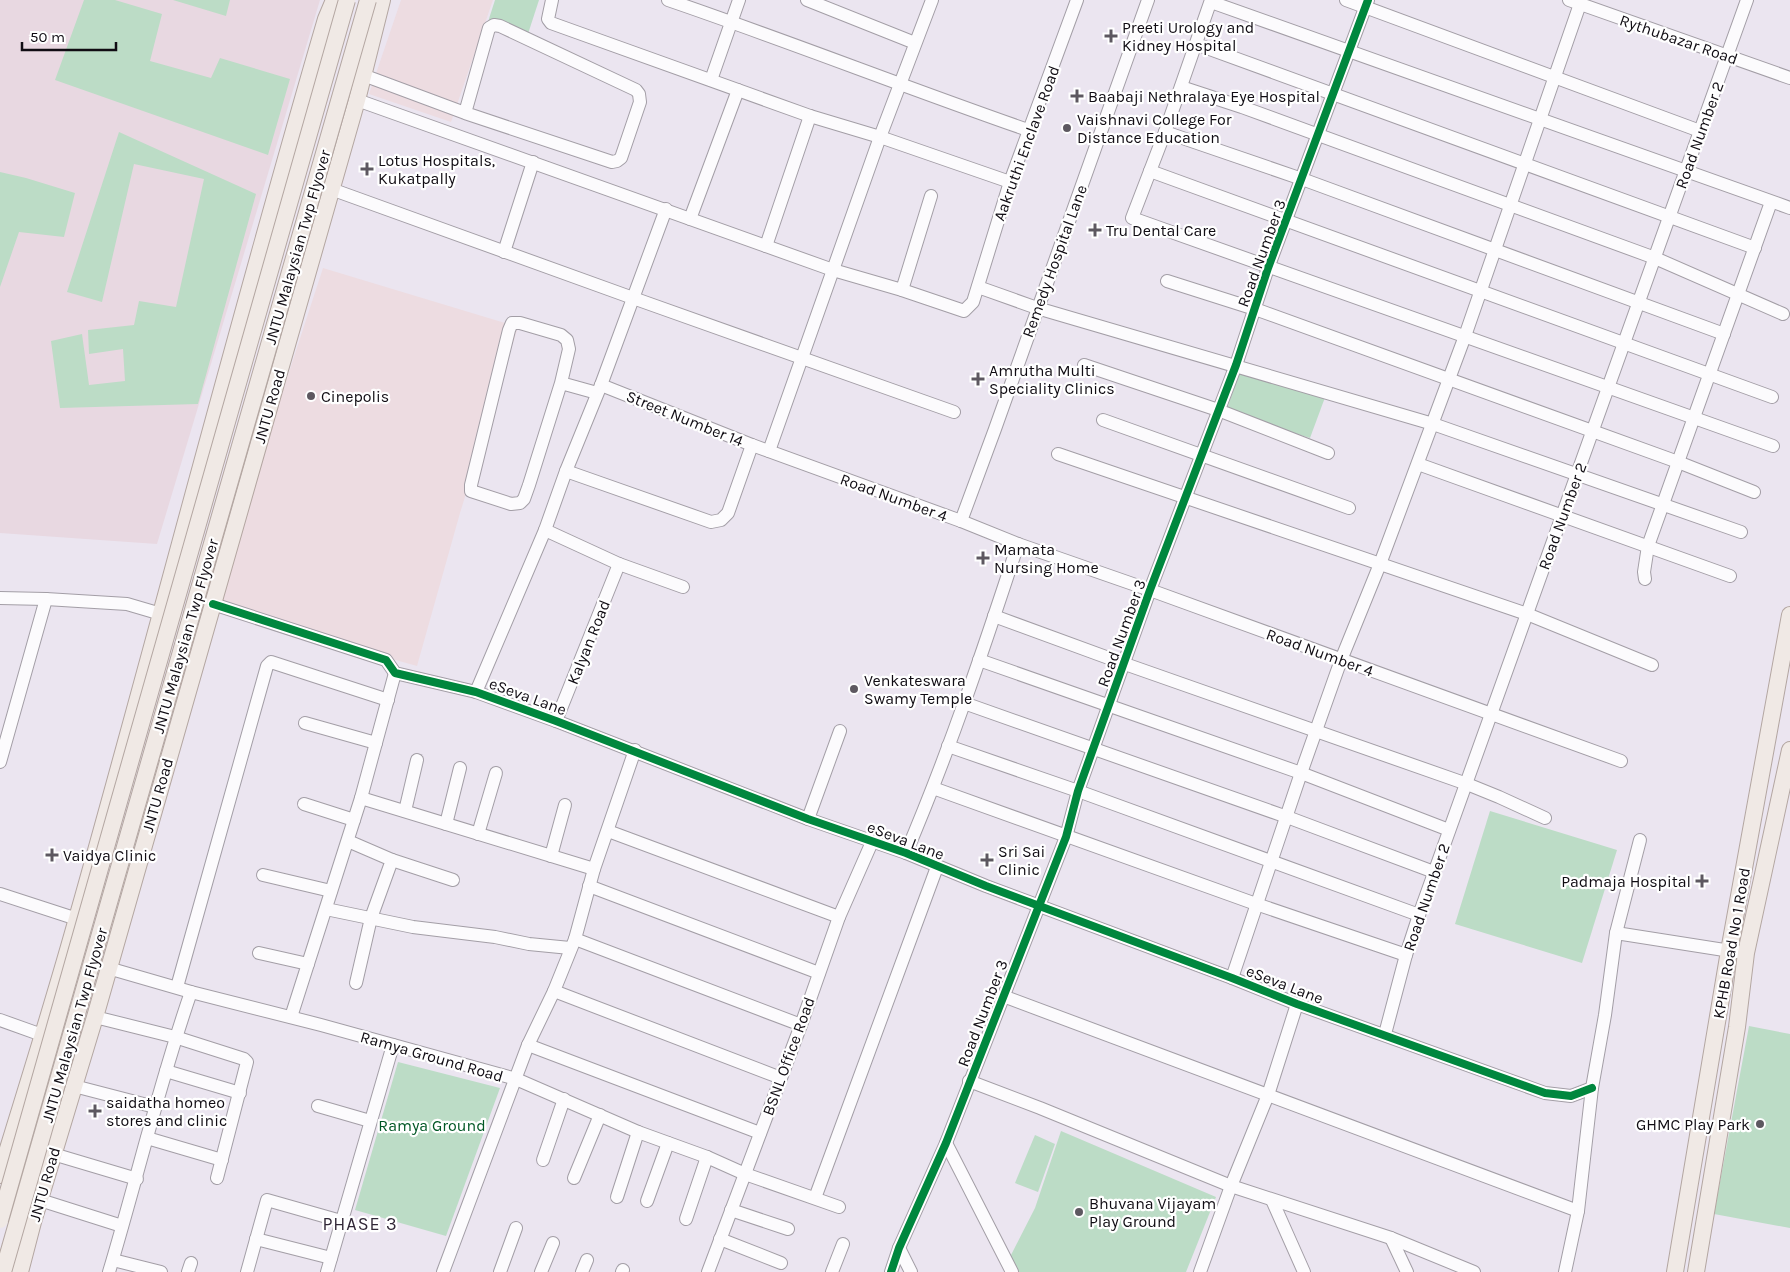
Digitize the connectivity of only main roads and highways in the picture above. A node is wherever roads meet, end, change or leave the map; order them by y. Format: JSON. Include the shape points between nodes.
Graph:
{"nodes":[{"id":1,"x":334,"y":0,"type":"edge"},
{"id":2,"x":347,"y":0,"type":"edge"},
{"id":3,"x":368,"y":0,"type":"edge"},
{"id":4,"x":382,"y":0,"type":"edge"},
{"id":5,"x":1790,"y":615,"type":"edge"},
{"id":6,"x":1790,"y":750,"type":"edge"},
{"id":7,"x":1788,"y":769,"type":"edge"},
{"id":8,"x":0,"y":1175,"type":"edge"},
{"id":9,"x":0,"y":1211,"type":"edge"},
{"id":10,"x":0,"y":1220,"type":"edge"},
{"id":11,"x":33,"y":1222,"type":"junction"},
{"id":12,"x":3,"y":1272,"type":"edge"},
{"id":13,"x":20,"y":1272,"type":"edge"},
{"id":14,"x":1675,"y":1272,"type":"edge"},
{"id":15,"x":1696,"y":1272,"type":"edge"}],
"edges":[{"from":1,"to":8,"type":"main road","via":[[238,324],[77,919]]},
{"from":2,"to":10,"type":"main road","name":"JNTU Malaysian Twp Flyover","bridge":true},
{"from":3,"to":12,"type":"main road","name":"JNTU Malaysian Twp Flyover","bridge":true},
{"from":4,"to":11,"type":"main road","name":"JNTU Road","via":[[357,100],[95,1017]]},
{"from":5,"to":14,"type":"main road","name":"KPHB Road No 1 Road","via":[[1728,951]]},
{"from":6,"to":7,"type":"main road","name":"KPHB Road No 1 Road"},
{"from":7,"to":15,"type":"main road","name":"KPHB Road No 1 Road","via":[[1746,953]]},
{"from":9,"to":11,"type":"main road"},
{"from":11,"to":13,"type":"main road","name":"JNTU Road"}]}
